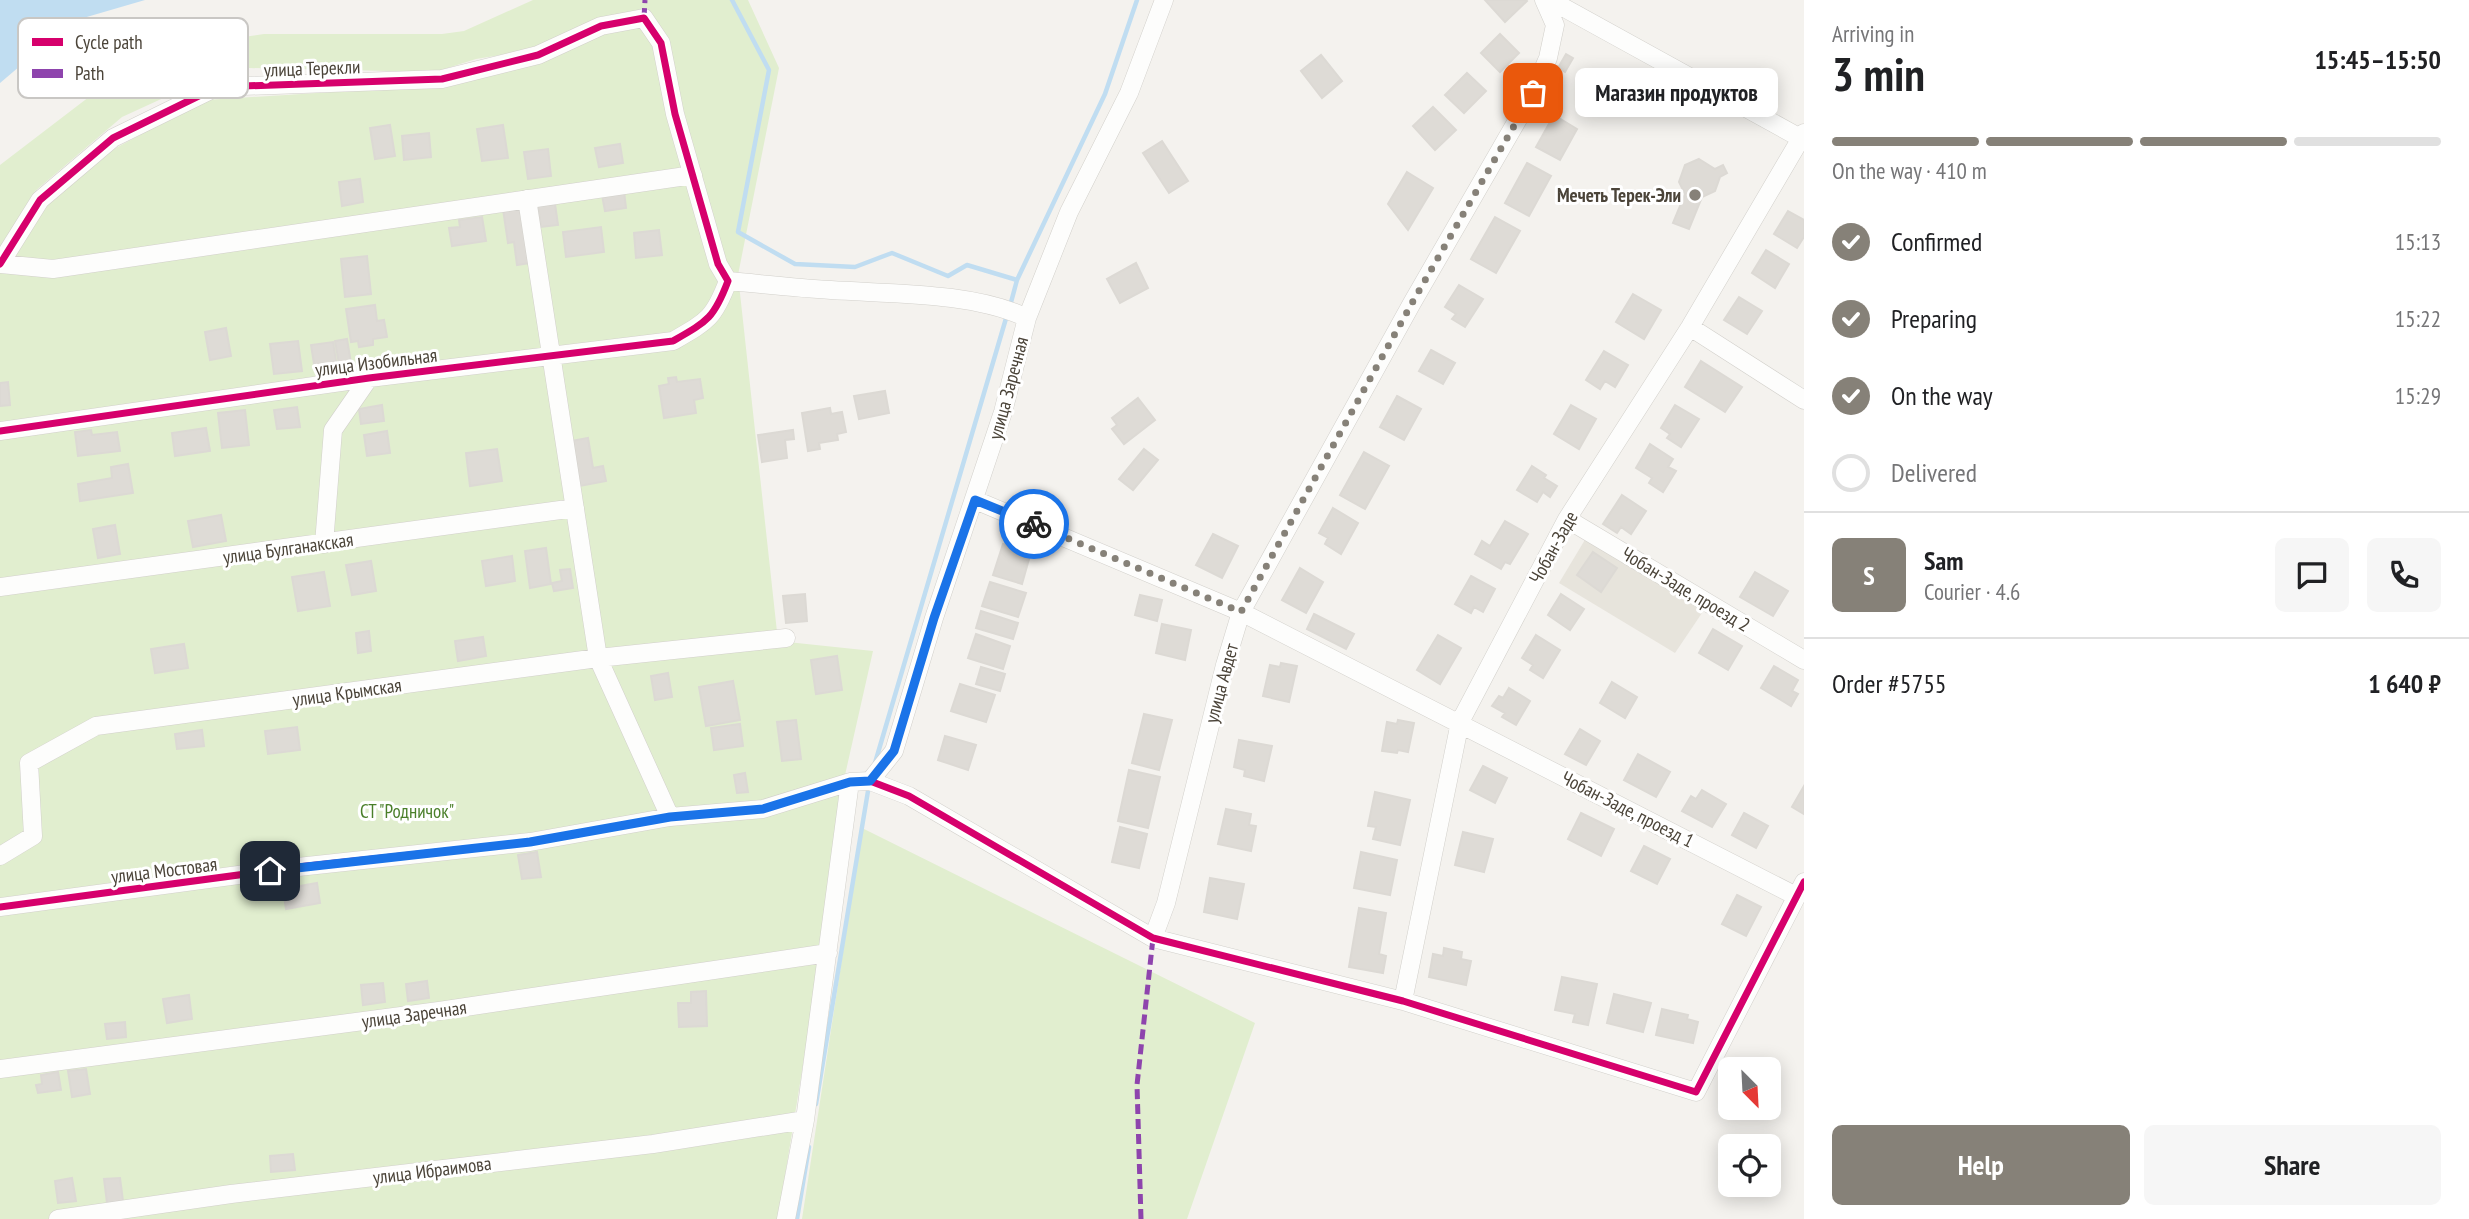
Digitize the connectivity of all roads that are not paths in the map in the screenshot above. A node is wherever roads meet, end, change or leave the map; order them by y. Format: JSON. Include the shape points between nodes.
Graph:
{"nodes":[{"id":1,"x":1164,"y":0,"type":"edge"},
{"id":2,"x":1544,"y":0,"type":"edge"},
{"id":3,"x":1550,"y":0,"type":"edge"},
{"id":4,"x":248,"y":86,"type":"edge"},
{"id":5,"x":195,"y":98,"type":"edge"},
{"id":6,"x":1803,"y":137,"type":"edge"},
{"id":7,"x":693,"y":175,"type":"junction"},
{"id":8,"x":527,"y":200,"type":"junction"},
{"id":9,"x":0,"y":264,"type":"edge"},
{"id":10,"x":728,"y":281,"type":"junction"},
{"id":11,"x":1027,"y":318,"type":"junction"},
{"id":12,"x":1690,"y":327,"type":"junction"},
{"id":13,"x":552,"y":357,"type":"junction"},
{"id":14,"x":369,"y":378,"type":"junction"},
{"id":15,"x":1804,"y":400,"type":"edge"},
{"id":16,"x":0,"y":431,"type":"edge"},
{"id":17,"x":975,"y":500,"type":"junction"},
{"id":18,"x":575,"y":508,"type":"junction"},
{"id":19,"x":1567,"y":519,"type":"junction"},
{"id":20,"x":324,"y":544,"type":"junction"},
{"id":21,"x":0,"y":587,"type":"edge"},
{"id":22,"x":1241,"y":612,"type":"junction"},
{"id":23,"x":786,"y":638,"type":"dead end"},
{"id":24,"x":598,"y":658,"type":"junction"},
{"id":25,"x":1804,"y":660,"type":"edge"},
{"id":26,"x":1461,"y":722,"type":"junction"},
{"id":27,"x":870,"y":781,"type":"junction"},
{"id":28,"x":850,"y":782,"type":"junction"},
{"id":29,"x":670,"y":817,"type":"junction"},
{"id":30,"x":0,"y":856,"type":"edge"},
{"id":31,"x":1800,"y":889,"type":"edge"},
{"id":32,"x":0,"y":907,"type":"edge"},
{"id":33,"x":1153,"y":938,"type":"junction"},
{"id":34,"x":828,"y":953,"type":"junction"},
{"id":35,"x":1403,"y":1002,"type":"junction"},
{"id":36,"x":0,"y":1069,"type":"edge"},
{"id":37,"x":805,"y":1120,"type":"junction"},
{"id":38,"x":58,"y":1219,"type":"edge"},
{"id":39,"x":786,"y":1219,"type":"edge"}],
"edges":[{"from":1,"to":11,"type":"street","name":"улица Заречная","via":[[1129,93],[1069,212]]},
{"from":2,"to":22,"type":"street","name":"улица Авдет","via":[[1555,25],[1533,93]]},
{"from":3,"to":6,"type":"street"},
{"from":4,"to":7,"type":"street","name":"улица Терекли","via":[[442,79],[538,55],[601,26],[644,18],[661,43]]},
{"from":5,"to":9,"type":"street","name":"улица Терекли","via":[[113,138],[40,200]]},
{"from":6,"to":12,"type":"street","name":"Чобан-Заде"},
{"from":7,"to":8,"type":"street"},
{"from":7,"to":10,"type":"street","via":[[718,264]]},
{"from":8,"to":9,"type":"street","via":[[53,269]]},
{"from":8,"to":13,"type":"street"},
{"from":10,"to":11,"type":"street","via":[[928,296],[1009,309]]},
{"from":10,"to":13,"type":"street","name":"улица Изобильная","via":[[717,310],[673,341]]},
{"from":11,"to":17,"type":"street","name":"улица Заречная"},
{"from":12,"to":15,"type":"street"},
{"from":12,"to":19,"type":"street","name":"Чобан-Заде"},
{"from":13,"to":14,"type":"street","name":"улица Изобильная"},
{"from":13,"to":18,"type":"street"},
{"from":14,"to":16,"type":"street","name":"улица Изобильная"},
{"from":14,"to":20,"type":"street","via":[[334,430]]},
{"from":17,"to":22,"type":"street","name":"Чобан-Заде, проезд 1"},
{"from":17,"to":27,"type":"street","name":"улица Заречная","via":[[894,751]]},
{"from":18,"to":20,"type":"street","name":"улица Булганакская"},
{"from":18,"to":24,"type":"street"},
{"from":19,"to":25,"type":"street","name":"Чобан-Заде, проезд 2"},
{"from":19,"to":26,"type":"street","name":"Чобан-Заде"},
{"from":20,"to":21,"type":"street","name":"улица Булганакская"},
{"from":22,"to":26,"type":"street","name":"Чобан-Заде, проезд 1"},
{"from":22,"to":33,"type":"street","name":"улица Авдет"},
{"from":23,"to":24,"type":"street","name":"улица Крымская"},
{"from":24,"to":29,"type":"street"},
{"from":24,"to":30,"type":"street","name":"улица Крымская","via":[[96,726],[29,763],[33,836]]},
{"from":26,"to":31,"type":"street","name":"Чобан-Заде, проезд 1"},
{"from":26,"to":35,"type":"street","name":"Чобан-Заде"},
{"from":27,"to":28,"type":"street","name":"улица Мостовая"},
{"from":27,"to":33,"type":"street","via":[[909,796]]},
{"from":28,"to":29,"type":"street","name":"улица Мостовая","via":[[763,809]]},
{"from":28,"to":34,"type":"street"},
{"from":29,"to":32,"type":"street","name":"улица Мостовая","via":[[530,842]]},
{"from":31,"to":35,"type":"street","via":[[1696,1092]]},
{"from":33,"to":35,"type":"street"},
{"from":34,"to":36,"type":"street","name":"улица Заречная"},
{"from":34,"to":37,"type":"street"},
{"from":37,"to":38,"type":"street","name":"улица Ибраимова","via":[[653,1144],[244,1192]]},
{"from":37,"to":39,"type":"street"}]}
